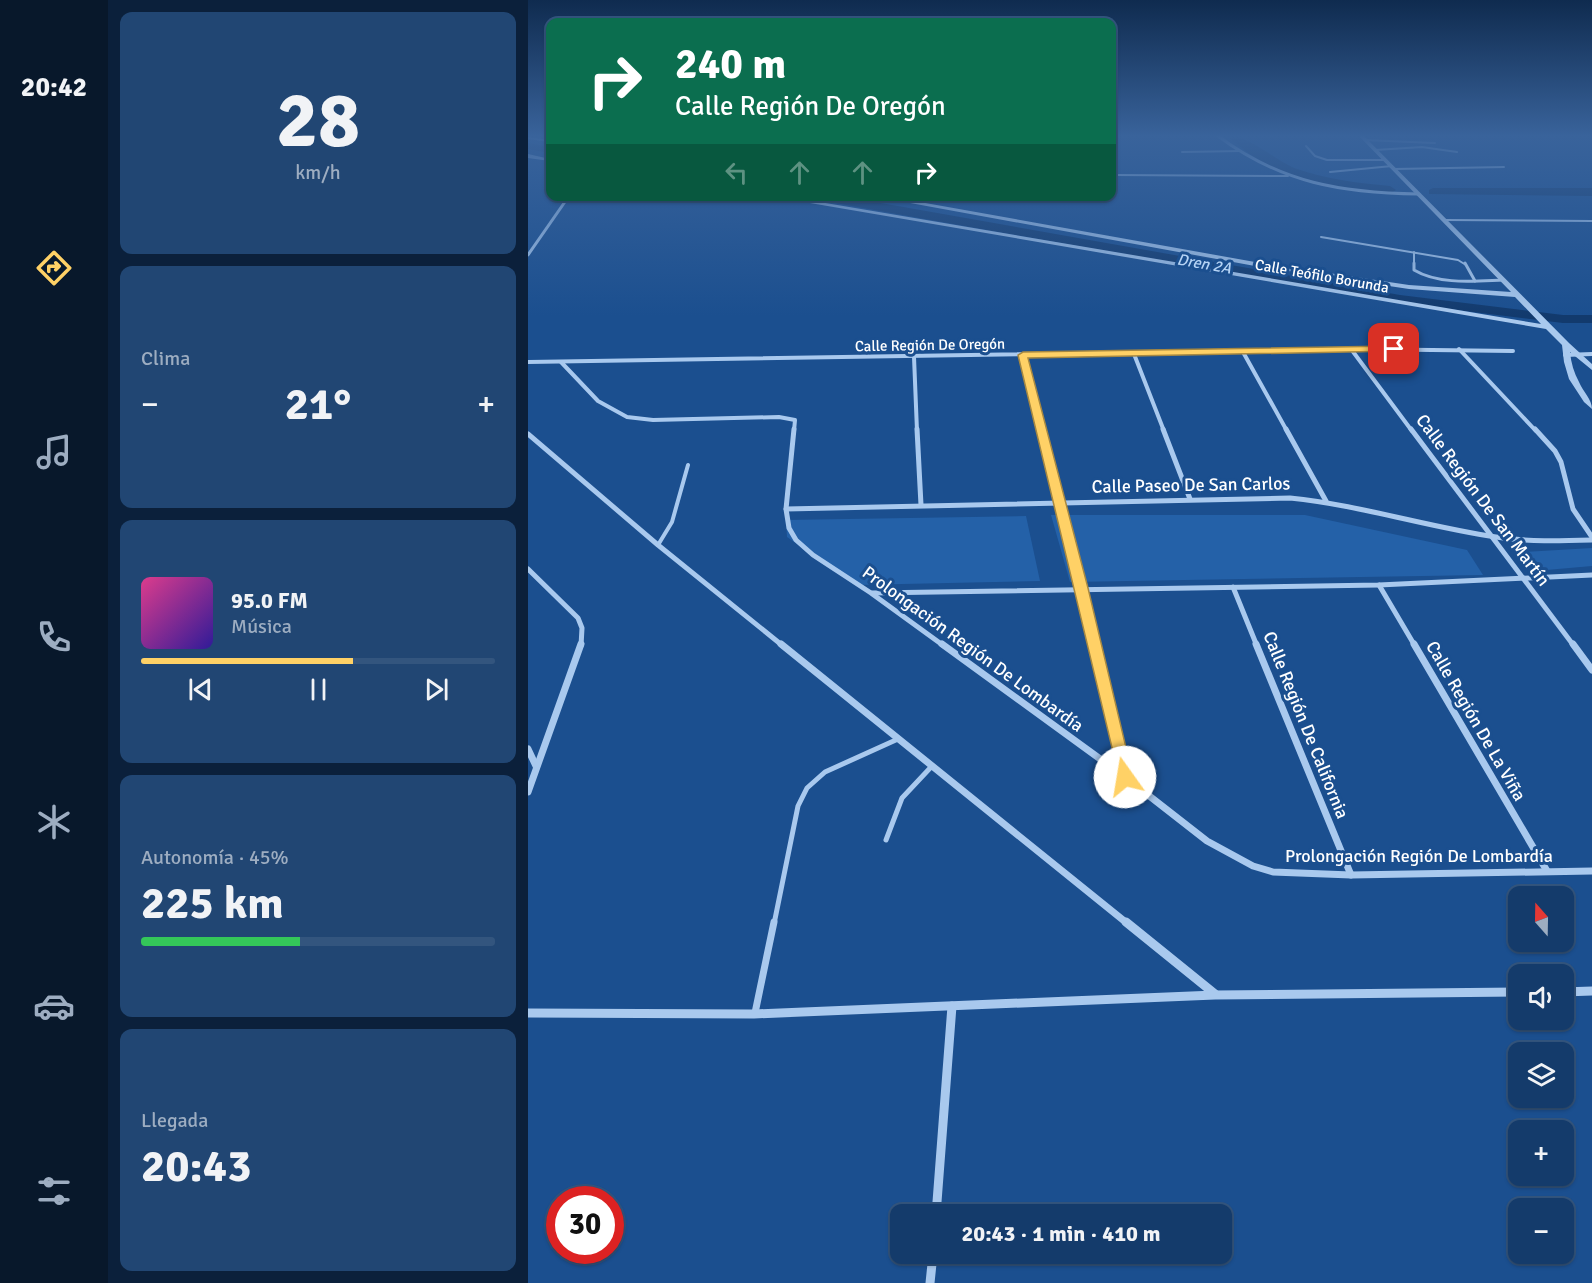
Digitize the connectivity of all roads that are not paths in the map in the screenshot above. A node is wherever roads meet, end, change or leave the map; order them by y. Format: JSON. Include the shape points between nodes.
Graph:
{"nodes":[{"id":1,"x":1421,"y":196,"type":"edge"},
{"id":2,"x":566,"y":201,"type":"edge"},
{"id":3,"x":801,"y":201,"type":"edge"},
{"id":4,"x":902,"y":201,"type":"edge"},
{"id":5,"x":1445,"y":220,"type":"junction"},
{"id":6,"x":1592,"y":221,"type":"edge"},
{"id":7,"x":1321,"y":237,"type":"dead end"},
{"id":8,"x":1414,"y":252,"type":"junction"},
{"id":9,"x":528,"y":255,"type":"edge"},
{"id":10,"x":1503,"y":280,"type":"junction"},
{"id":11,"x":1475,"y":281,"type":"junction"},
{"id":12,"x":1518,"y":295,"type":"junction"},
{"id":13,"x":1549,"y":327,"type":"junction"},
{"id":14,"x":1566,"y":345,"type":"junction"},
{"id":15,"x":1351,"y":349,"type":"junction"},
{"id":16,"x":1459,"y":349,"type":"junction"},
{"id":17,"x":1513,"y":351,"type":"dead end"},
{"id":18,"x":1243,"y":352,"type":"junction"},
{"id":19,"x":1134,"y":354,"type":"junction"},
{"id":20,"x":1578,"y":354,"type":"junction"},
{"id":21,"x":1592,"y":354,"type":"edge"},
{"id":22,"x":1023,"y":355,"type":"junction"},
{"id":23,"x":1565,"y":355,"type":"junction"},
{"id":24,"x":914,"y":357,"type":"junction"},
{"id":25,"x":528,"y":362,"type":"edge"},
{"id":26,"x":561,"y":362,"type":"junction"},
{"id":27,"x":1592,"y":368,"type":"edge"},
{"id":28,"x":1592,"y":407,"type":"edge"},
{"id":29,"x":528,"y":434,"type":"edge"},
{"id":30,"x":688,"y":465,"type":"dead end"},
{"id":31,"x":1190,"y":499,"type":"junction"},
{"id":32,"x":1326,"y":501,"type":"junction"},
{"id":33,"x":1061,"y":502,"type":"junction"},
{"id":34,"x":921,"y":506,"type":"junction"},
{"id":35,"x":786,"y":509,"type":"junction"},
{"id":36,"x":1493,"y":537,"type":"junction"},
{"id":37,"x":1592,"y":539,"type":"edge"},
{"id":38,"x":658,"y":545,"type":"junction"},
{"id":39,"x":528,"y":569,"type":"edge"},
{"id":40,"x":1592,"y":575,"type":"edge"},
{"id":41,"x":1524,"y":579,"type":"junction"},
{"id":42,"x":1379,"y":585,"type":"junction"},
{"id":43,"x":1233,"y":587,"type":"junction"},
{"id":44,"x":1082,"y":588,"type":"junction"},
{"id":45,"x":871,"y":593,"type":"junction"},
{"id":46,"x":1592,"y":670,"type":"edge"},
{"id":47,"x":898,"y":739,"type":"junction"},
{"id":48,"x":528,"y":749,"type":"edge"},
{"id":49,"x":536,"y":766,"type":"junction"},
{"id":50,"x":932,"y":766,"type":"junction"},
{"id":51,"x":1125,"y":777,"type":"junction"},
{"id":52,"x":528,"y":792,"type":"edge"},
{"id":53,"x":886,"y":840,"type":"dead end"},
{"id":54,"x":1547,"y":871,"type":"junction"},
{"id":55,"x":1592,"y":871,"type":"edge"},
{"id":56,"x":1351,"y":875,"type":"junction"},
{"id":57,"x":1592,"y":991,"type":"edge"},
{"id":58,"x":1508,"y":992,"type":"edge"},
{"id":59,"x":1574,"y":992,"type":"edge"},
{"id":60,"x":1215,"y":994,"type":"junction"},
{"id":61,"x":952,"y":1006,"type":"junction"},
{"id":62,"x":528,"y":1013,"type":"edge"},
{"id":63,"x":754,"y":1014,"type":"junction"},
{"id":64,"x":937,"y":1204,"type":"edge"},
{"id":65,"x":932,"y":1264,"type":"edge"},
{"id":66,"x":930,"y":1283,"type":"edge"}],
"edges":[{"from":1,"to":5,"type":"street"},
{"from":2,"to":9,"type":"street"},
{"from":3,"to":13,"type":"street","name":"Calle Teófilo Borunda"},
{"from":4,"to":12,"type":"street","name":"Calle Teófilo Borunda","via":[[1376,282]]},
{"from":5,"to":6,"type":"lane"},
{"from":5,"to":10,"type":"street"},
{"from":7,"to":8,"type":"lane"},
{"from":8,"to":11,"type":"lane","via":[[1462,261]]},
{"from":8,"to":11,"type":"lane","via":[[1414,270],[1418,274]]},
{"from":10,"to":11,"type":"lane"},
{"from":10,"to":12,"type":"street"},
{"from":12,"to":13,"type":"street"},
{"from":13,"to":14,"type":"street"},
{"from":14,"to":20,"type":"street"},
{"from":14,"to":23,"type":"street"},
{"from":15,"to":16,"type":"street","name":"Calle Región De Oregón"},
{"from":15,"to":18,"type":"street","name":"Calle Región De Oregón"},
{"from":15,"to":36,"type":"street","name":"Calle Región De San Martín"},
{"from":16,"to":17,"type":"street","name":"Calle Región De Oregón"},
{"from":16,"to":37,"type":"street","via":[[1555,452],[1573,509]]},
{"from":18,"to":19,"type":"street","name":"Calle Región De Oregón"},
{"from":18,"to":32,"type":"street"},
{"from":19,"to":22,"type":"street","name":"Calle Región De Oregón"},
{"from":19,"to":31,"type":"street"},
{"from":20,"to":21,"type":"street"},
{"from":20,"to":23,"type":"street"},
{"from":20,"to":27,"type":"street"},
{"from":22,"to":24,"type":"street","name":"Calle Región De Oregón"},
{"from":22,"to":33,"type":"street"},
{"from":23,"to":28,"type":"street","via":[[1570,373]]},
{"from":24,"to":26,"type":"street","name":"Calle Región De Oregón"},
{"from":24,"to":34,"type":"street"},
{"from":25,"to":26,"type":"street","name":"Calle Región De Oregón"},
{"from":26,"to":35,"type":"street","name":"Prolongación Región De Lombardía","via":[[598,401],[627,417],[795,420]]},
{"from":29,"to":38,"type":"street"},
{"from":30,"to":38,"type":"lane","via":[[672,522]]},
{"from":31,"to":32,"type":"street","name":"Calle Paseo De San Carlos"},
{"from":31,"to":33,"type":"street","name":"Calle Paseo De San Carlos"},
{"from":32,"to":36,"type":"street","name":"Calle Paseo De San Carlos"},
{"from":33,"to":34,"type":"street","name":"Calle Paseo De San Carlos"},
{"from":33,"to":44,"type":"street"},
{"from":34,"to":35,"type":"street","name":"Calle Paseo De San Carlos"},
{"from":35,"to":45,"type":"street","name":"Prolongación Región De Lombardía","via":[[796,540]]},
{"from":36,"to":37,"type":"street","name":"Calle Paseo De San Carlos","via":[[1539,541]]},
{"from":36,"to":41,"type":"street","name":"Calle Región De San Martín"},
{"from":38,"to":47,"type":"street"},
{"from":39,"to":49,"type":"street","via":[[573,613],[581,624],[582,636],[580,653]]},
{"from":40,"to":41,"type":"street"},
{"from":41,"to":42,"type":"street"},
{"from":41,"to":46,"type":"street","name":"Calle Región De San Martín"},
{"from":42,"to":43,"type":"street"},
{"from":42,"to":54,"type":"street","name":"Calle Región De La Viña"},
{"from":43,"to":44,"type":"street"},
{"from":43,"to":56,"type":"street","name":"Calle Región De California"},
{"from":44,"to":45,"type":"street"},
{"from":44,"to":51,"type":"street"},
{"from":45,"to":51,"type":"street","name":"Prolongación Región De Lombardía"},
{"from":47,"to":50,"type":"street"},
{"from":47,"to":63,"type":"lane","via":[[825,772],[807,788],[798,806]]},
{"from":48,"to":49,"type":"street"},
{"from":49,"to":52,"type":"street"},
{"from":50,"to":53,"type":"lane","via":[[903,795]]},
{"from":50,"to":60,"type":"street"},
{"from":51,"to":56,"type":"street","name":"Prolongación Región De Lombardía","via":[[1207,841],[1253,866],[1273,872]]},
{"from":54,"to":55,"type":"street","name":"Prolongación Región De Lombardía"},
{"from":54,"to":56,"type":"street","name":"Prolongación Región De Lombardía"},
{"from":57,"to":59,"type":"street"},
{"from":58,"to":60,"type":"street"},
{"from":60,"to":61,"type":"street"},
{"from":61,"to":63,"type":"street"},
{"from":61,"to":64,"type":"street"},
{"from":62,"to":63,"type":"street"},
{"from":65,"to":66,"type":"street"}]}
